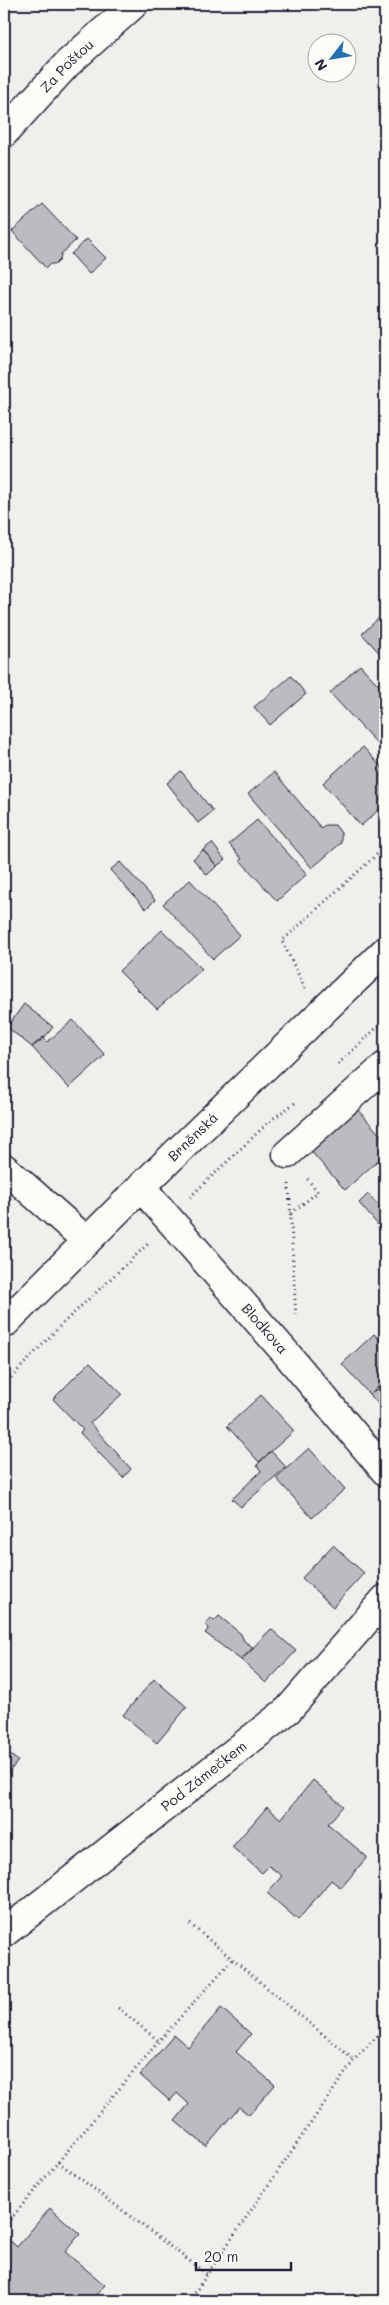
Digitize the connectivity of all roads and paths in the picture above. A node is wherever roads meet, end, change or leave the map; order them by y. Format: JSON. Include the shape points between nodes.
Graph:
{"nodes":[{"id":1,"x":134,"y":4,"type":"edge"},
{"id":2,"x":4,"y":132,"type":"edge"},
{"id":3,"x":385,"y":847,"type":"edge"},
{"id":4,"x":385,"y":951,"type":"edge"},
{"id":5,"x":318,"y":1016,"type":"junction"},
{"id":6,"x":385,"y":1020,"type":"edge"},
{"id":7,"x":336,"y":1066,"type":"dead end"},
{"id":8,"x":385,"y":1066,"type":"edge"},
{"id":9,"x":301,"y":1099,"type":"dead end"},
{"id":10,"x":284,"y":1111,"type":"junction"},
{"id":11,"x":287,"y":1154,"type":"junction"},
{"id":12,"x":4,"y":1168,"type":"edge"},
{"id":13,"x":141,"y":1187,"type":"junction"},
{"id":14,"x":290,"y":1213,"type":"junction"},
{"id":15,"x":168,"y":1218,"type":"junction"},
{"id":16,"x":87,"y":1241,"type":"junction"},
{"id":17,"x":4,"y":1324,"type":"edge"},
{"id":18,"x":297,"y":1328,"type":"dead end"},
{"id":19,"x":4,"y":1384,"type":"edge"},
{"id":20,"x":385,"y":1470,"type":"edge"},
{"id":21,"x":385,"y":1599,"type":"edge"},
{"id":22,"x":190,"y":1924,"type":"dead end"},
{"id":23,"x":4,"y":1933,"type":"edge"},
{"id":24,"x":232,"y":1960,"type":"junction"},
{"id":25,"x":118,"y":2008,"type":"dead end"},
{"id":26,"x":385,"y":2028,"type":"edge"},
{"id":27,"x":159,"y":2040,"type":"junction"},
{"id":28,"x":354,"y":2060,"type":"junction"},
{"id":29,"x":58,"y":2162,"type":"junction"},
{"id":30,"x":4,"y":2227,"type":"edge"},
{"id":31,"x":207,"y":2274,"type":"junction"},
{"id":32,"x":189,"y":2301,"type":"edge"}],
"edges":[{"from":1,"to":2,"type":"street","name":"Za Poštou","via":[[67,64]]},
{"from":3,"to":5,"type":"path","via":[[282,941]]},
{"from":4,"to":5,"type":"street","name":"Brněnská"},
{"from":5,"to":13,"type":"street","name":"Brněnská"},
{"from":6,"to":7,"type":"path"},
{"from":8,"to":11,"type":"street"},
{"from":9,"to":10,"type":"path"},
{"from":10,"to":11,"type":"path"},
{"from":10,"to":15,"type":"path"},
{"from":11,"to":14,"type":"path"},
{"from":11,"to":14,"type":"path","via":[[318,1192]]},
{"from":12,"to":16,"type":"street"},
{"from":13,"to":15,"type":"street","name":"Blodkova"},
{"from":13,"to":16,"type":"street","name":"Brněnská"},
{"from":14,"to":18,"type":"path"},
{"from":15,"to":19,"type":"path","via":[[147,1246],[62,1324]]},
{"from":15,"to":20,"type":"street","name":"Blodkova"},
{"from":16,"to":17,"type":"street","name":"Brněnská"},
{"from":21,"to":23,"type":"street","name":"Pod Zámečkem","via":[[288,1710]]},
{"from":22,"to":24,"type":"path"},
{"from":24,"to":27,"type":"path"},
{"from":24,"to":28,"type":"path"},
{"from":25,"to":27,"type":"path"},
{"from":26,"to":28,"type":"path"},
{"from":27,"to":29,"type":"path"},
{"from":28,"to":31,"type":"path"},
{"from":29,"to":30,"type":"path"},
{"from":29,"to":31,"type":"path"},
{"from":31,"to":32,"type":"path"}]}
